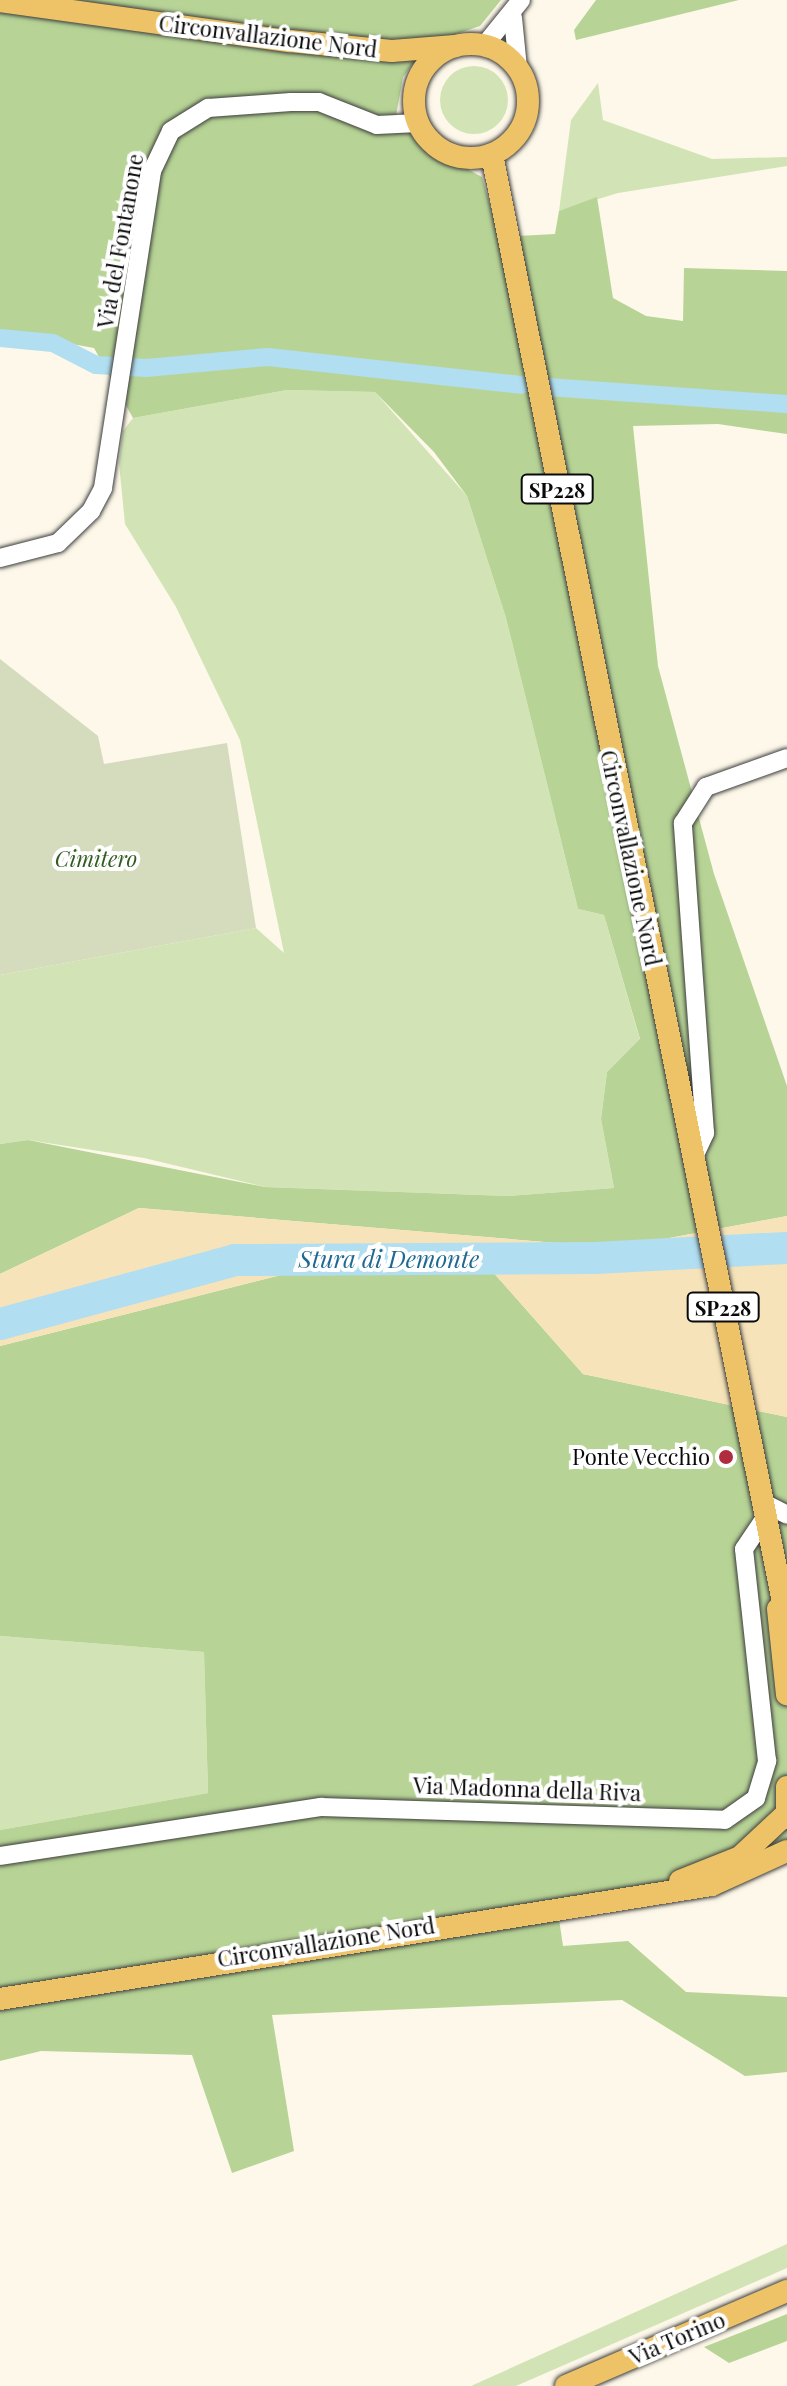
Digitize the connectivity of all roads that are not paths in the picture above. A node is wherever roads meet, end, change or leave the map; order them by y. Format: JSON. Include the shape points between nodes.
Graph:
{"nodes":[{"id":1,"x":521,"y":0,"type":"edge"},
{"id":2,"x":0,"y":1,"type":"edge"},
{"id":3,"x":513,"y":18,"type":"junction"},
{"id":4,"x":455,"y":46,"type":"junction"},
{"id":5,"x":484,"y":46,"type":"junction"},
{"id":6,"x":392,"y":51,"type":"junction"},
{"id":7,"x":518,"y":68,"type":"junction"},
{"id":8,"x":414,"y":97,"type":"junction"},
{"id":9,"x":418,"y":123,"type":"junction"},
{"id":10,"x":492,"y":155,"type":"junction"},
{"id":11,"x":0,"y":558,"type":"edge"},
{"id":12,"x":787,"y":758,"type":"edge"},
{"id":13,"x":693,"y":1159,"type":"junction"},
{"id":14,"x":771,"y":1511,"type":"edge"},
{"id":15,"x":773,"y":1560,"type":"junction"},
{"id":16,"x":787,"y":1622,"type":"edge"},
{"id":17,"x":787,"y":1695,"type":"edge"},
{"id":18,"x":787,"y":1787,"type":"edge"},
{"id":19,"x":784,"y":1818,"type":"edge"},
{"id":20,"x":785,"y":1852,"type":"edge"},
{"id":21,"x":0,"y":1856,"type":"edge"},
{"id":22,"x":654,"y":1891,"type":"junction"},
{"id":23,"x":0,"y":1999,"type":"edge"},
{"id":24,"x":787,"y":2291,"type":"edge"},
{"id":25,"x":566,"y":2386,"type":"edge"}],
"edges":[{"from":1,"to":3,"type":"street"},
{"from":2,"to":6,"type":"main road","name":"Circonvallazione Nord"},
{"from":3,"to":5,"type":"street"},
{"from":3,"to":7,"type":"street"},
{"from":4,"to":5,"type":"main road"},
{"from":4,"to":6,"type":"main road","name":"Circonvallazione Nord"},
{"from":4,"to":8,"type":"main road","via":[[427,65]]},
{"from":5,"to":7,"type":"main road"},
{"from":6,"to":8,"type":"main road","name":"Circonvallazione Nord","via":[[415,74]]},
{"from":7,"to":10,"type":"main road","via":[[526,118]]},
{"from":8,"to":9,"type":"main road"},
{"from":9,"to":10,"type":"main road","via":[[457,157]]},
{"from":9,"to":11,"type":"street","name":"Via del Fontanone","via":[[377,125],[319,102],[222,106],[188,118],[171,131],[152,171],[110,463],[91,511],[58,543]]},
{"from":10,"to":13,"type":"main road","name":"Circonvallazione Nord","number":"SP228"},
{"from":12,"to":13,"type":"street","via":[[706,787],[683,823],[705,1133]]},
{"from":13,"to":14,"type":"main road","name":"Circonvallazione Nord","number":"SP228","via":[[745,1417]]},
{"from":14,"to":15,"type":"main road","name":"Circonvallazione Nord"},
{"from":14,"to":21,"type":"street","name":"Via Madonna della Riva","via":[[744,1549],[767,1761],[756,1798],[725,1820],[321,1807]]},
{"from":15,"to":16,"type":"main road","name":"Circonvallazione Nord"},
{"from":15,"to":17,"type":"main road","name":"Circonvallazione Nord"},
{"from":18,"to":19,"type":"main road"},
{"from":19,"to":20,"type":"street"},
{"from":19,"to":22,"type":"main road","name":"Circonvallazione Nord","via":[[740,1857]]},
{"from":20,"to":22,"type":"main road","name":"Circonvallazione Nord","via":[[712,1885]]},
{"from":22,"to":23,"type":"main road","name":"Circonvallazione Nord"},
{"from":24,"to":25,"type":"main road","name":"Via Torino"}]}
